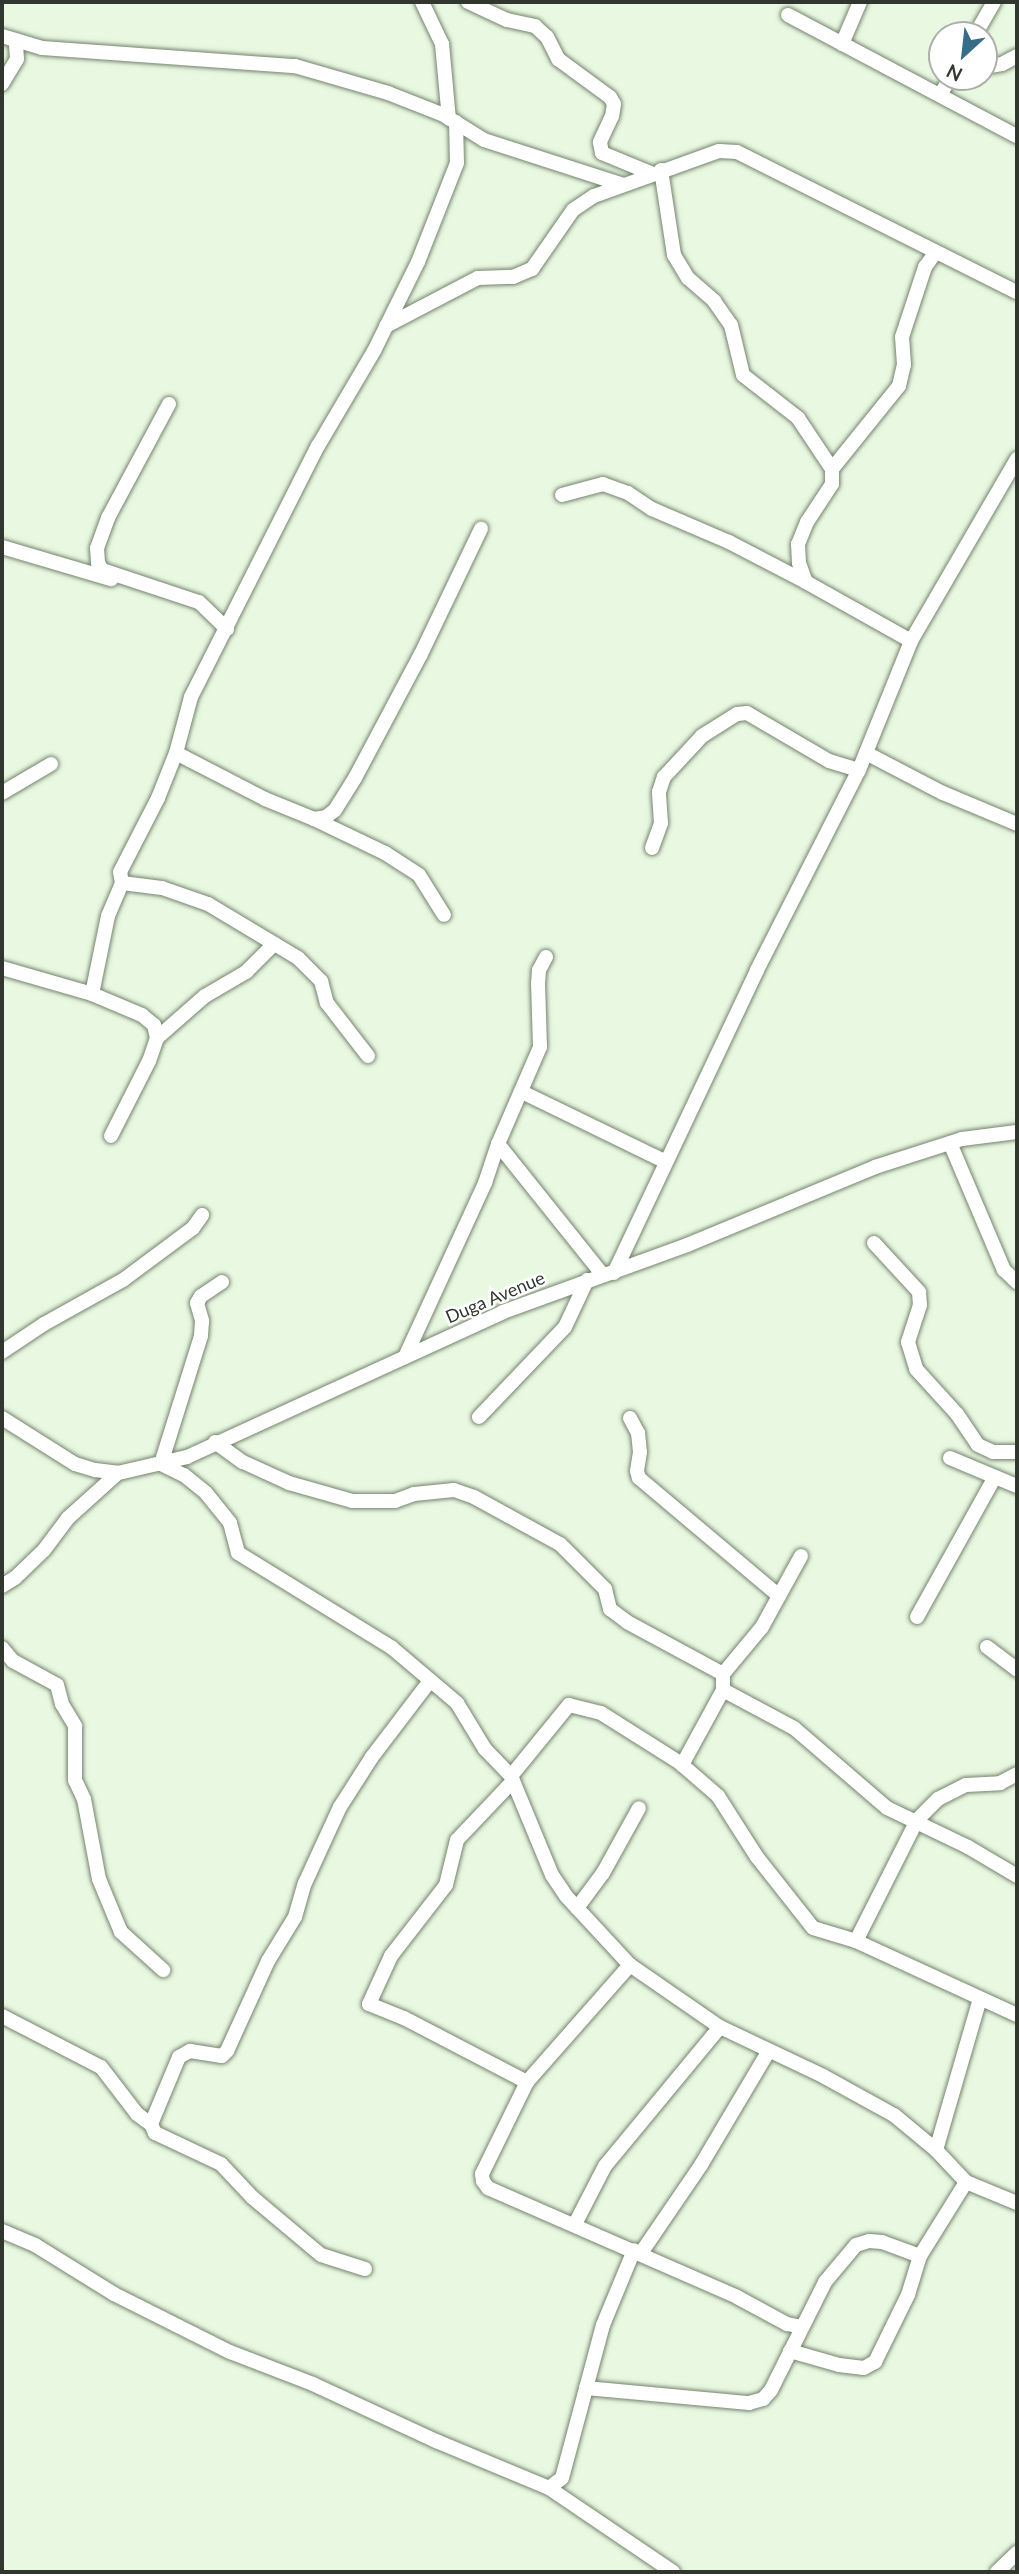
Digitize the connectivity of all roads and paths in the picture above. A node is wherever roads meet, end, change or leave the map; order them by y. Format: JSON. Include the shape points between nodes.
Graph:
{"nodes":[{"id":1,"x":422,"y":2,"type":"edge"},
{"id":2,"x":468,"y":2,"type":"edge"},
{"id":3,"x":860,"y":2,"type":"edge"},
{"id":4,"x":994,"y":2,"type":"edge"},
{"id":5,"x":788,"y":15,"type":"dead end"},
{"id":6,"x":983,"y":21,"type":"edge"},
{"id":7,"x":2,"y":36,"type":"edge"},
{"id":8,"x":16,"y":43,"type":"junction"},
{"id":9,"x":842,"y":44,"type":"junction"},
{"id":10,"x":1017,"y":56,"type":"edge"},
{"id":11,"x":998,"y":62,"type":"edge"},
{"id":12,"x":2,"y":84,"type":"edge"},
{"id":13,"x":942,"y":91,"type":"edge"},
{"id":14,"x":940,"y":95,"type":"junction"},
{"id":15,"x":452,"y":120,"type":"junction"},
{"id":16,"x":1017,"y":136,"type":"edge"},
{"id":17,"x":657,"y":172,"type":"junction"},
{"id":18,"x":623,"y":185,"type":"junction"},
{"id":19,"x":935,"y":253,"type":"junction"},
{"id":20,"x":1017,"y":292,"type":"edge"},
{"id":21,"x":386,"y":326,"type":"junction"},
{"id":22,"x":169,"y":404,"type":"dead end"},
{"id":23,"x":1017,"y":459,"type":"edge"},
{"id":24,"x":832,"y":469,"type":"junction"},
{"id":25,"x":562,"y":495,"type":"dead end"},
{"id":26,"x":481,"y":529,"type":"dead end"},
{"id":27,"x":2,"y":547,"type":"edge"},
{"id":28,"x":806,"y":582,"type":"junction"},
{"id":29,"x":131,"y":585,"type":"dead end"},
{"id":30,"x":228,"y":629,"type":"junction"},
{"id":31,"x":911,"y":641,"type":"junction"},
{"id":32,"x":176,"y":753,"type":"junction"},
{"id":33,"x":866,"y":753,"type":"junction"},
{"id":34,"x":51,"y":764,"type":"dead end"},
{"id":35,"x":859,"y":770,"type":"junction"},
{"id":36,"x":2,"y":793,"type":"edge"},
{"id":37,"x":314,"y":820,"type":"junction"},
{"id":38,"x":1017,"y":824,"type":"edge"},
{"id":39,"x":652,"y":848,"type":"dead end"},
{"id":40,"x":121,"y":883,"type":"junction"},
{"id":41,"x":444,"y":915,"type":"dead end"},
{"id":42,"x":274,"y":944,"type":"junction"},
{"id":43,"x":546,"y":957,"type":"dead end"},
{"id":44,"x":2,"y":968,"type":"edge"},
{"id":45,"x":92,"y":994,"type":"junction"},
{"id":46,"x":157,"y":1038,"type":"junction"},
{"id":47,"x":368,"y":1056,"type":"dead end"},
{"id":48,"x":522,"y":1093,"type":"junction"},
{"id":49,"x":1017,"y":1132,"type":"edge"},
{"id":50,"x":111,"y":1136,"type":"dead end"},
{"id":51,"x":950,"y":1143,"type":"junction"},
{"id":52,"x":498,"y":1144,"type":"junction"},
{"id":53,"x":666,"y":1162,"type":"junction"},
{"id":54,"x":202,"y":1215,"type":"dead end"},
{"id":55,"x":874,"y":1243,"type":"dead end"},
{"id":56,"x":608,"y":1273,"type":"junction"},
{"id":57,"x":587,"y":1280,"type":"junction"},
{"id":58,"x":222,"y":1282,"type":"dead end"},
{"id":59,"x":1017,"y":1282,"type":"edge"},
{"id":60,"x":2,"y":1352,"type":"edge"},
{"id":61,"x":405,"y":1357,"type":"junction"},
{"id":62,"x":479,"y":1417,"type":"dead end"},
{"id":63,"x":2,"y":1418,"type":"edge"},
{"id":64,"x":630,"y":1418,"type":"dead end"},
{"id":65,"x":215,"y":1442,"type":"junction"},
{"id":66,"x":1017,"y":1452,"type":"edge"},
{"id":67,"x":950,"y":1458,"type":"dead end"},
{"id":68,"x":161,"y":1464,"type":"junction"},
{"id":69,"x":118,"y":1473,"type":"junction"},
{"id":70,"x":995,"y":1477,"type":"junction"},
{"id":71,"x":1017,"y":1486,"type":"edge"},
{"id":72,"x":801,"y":1556,"type":"dead end"},
{"id":73,"x":2,"y":1586,"type":"edge"},
{"id":74,"x":779,"y":1596,"type":"junction"},
{"id":75,"x":917,"y":1617,"type":"dead end"},
{"id":76,"x":987,"y":1647,"type":"dead end"},
{"id":77,"x":2,"y":1648,"type":"edge"},
{"id":78,"x":1017,"y":1670,"type":"edge"},
{"id":79,"x":723,"y":1674,"type":"junction"},
{"id":80,"x":430,"y":1681,"type":"junction"},
{"id":81,"x":723,"y":1690,"type":"junction"},
{"id":82,"x":682,"y":1765,"type":"junction"},
{"id":83,"x":1017,"y":1774,"type":"edge"},
{"id":84,"x":512,"y":1779,"type":"junction"},
{"id":85,"x":639,"y":1808,"type":"dead end"},
{"id":86,"x":917,"y":1821,"type":"junction"},
{"id":87,"x":1017,"y":1876,"type":"edge"},
{"id":88,"x":577,"y":1908,"type":"junction"},
{"id":89,"x":856,"y":1941,"type":"junction"},
{"id":90,"x":631,"y":1965,"type":"junction"},
{"id":91,"x":163,"y":1970,"type":"dead end"},
{"id":92,"x":981,"y":1999,"type":"junction"},
{"id":93,"x":1017,"y":2015,"type":"edge"},
{"id":94,"x":2,"y":2016,"type":"edge"},
{"id":95,"x":720,"y":2027,"type":"junction"},
{"id":96,"x":768,"y":2052,"type":"junction"},
{"id":97,"x":527,"y":2082,"type":"junction"},
{"id":98,"x":151,"y":2124,"type":"junction"},
{"id":99,"x":936,"y":2150,"type":"junction"},
{"id":100,"x":966,"y":2182,"type":"junction"},
{"id":101,"x":1017,"y":2203,"type":"edge"},
{"id":102,"x":575,"y":2224,"type":"junction"},
{"id":103,"x":2,"y":2231,"type":"edge"},
{"id":104,"x":637,"y":2252,"type":"junction"},
{"id":105,"x":920,"y":2256,"type":"junction"},
{"id":106,"x":365,"y":2269,"type":"dead end"},
{"id":107,"x":802,"y":2327,"type":"junction"},
{"id":108,"x":790,"y":2351,"type":"junction"},
{"id":109,"x":586,"y":2388,"type":"junction"},
{"id":110,"x":549,"y":2488,"type":"junction"},
{"id":111,"x":1017,"y":2553,"type":"edge"},
{"id":112,"x":674,"y":2572,"type":"edge"},
{"id":113,"x":997,"y":2572,"type":"edge"}],
"edges":[{"from":1,"to":15,"type":"street","via":[[442,44]]},
{"from":2,"to":17,"type":"street","via":[[507,20],[535,26],[547,37],[558,59],[614,104],[599,149],[607,157]]},
{"from":3,"to":9,"type":"street"},
{"from":4,"to":6,"type":"street"},
{"from":5,"to":9,"type":"street"},
{"from":7,"to":8,"type":"street"},
{"from":8,"to":12,"type":"street","via":[[17,59]]},
{"from":8,"to":15,"type":"street","via":[[92,53],[295,66],[388,93]]},
{"from":9,"to":14,"type":"street"},
{"from":10,"to":11,"type":"street"},
{"from":13,"to":14,"type":"street"},
{"from":14,"to":16,"type":"street"},
{"from":15,"to":18,"type":"street","via":[[484,140]]},
{"from":15,"to":21,"type":"street","via":[[457,163],[418,262]]},
{"from":17,"to":18,"type":"street"},
{"from":17,"to":19,"type":"street","via":[[719,151],[737,152]]},
{"from":17,"to":24,"type":"street","via":[[674,255],[688,278],[731,324],[743,374],[797,418]]},
{"from":18,"to":21,"type":"street","via":[[573,210],[532,269],[513,277],[478,278]]},
{"from":19,"to":20,"type":"street"},
{"from":19,"to":24,"type":"street","via":[[925,267],[902,337],[904,365],[899,386]]},
{"from":21,"to":30,"type":"street","via":[[318,446]]},
{"from":22,"to":30,"type":"street","via":[[108,518],[97,548],[98,564],[103,570],[199,602]]},
{"from":23,"to":31,"type":"street"},
{"from":24,"to":28,"type":"street","via":[[832,484],[798,544]]},
{"from":25,"to":28,"type":"street","via":[[603,484]]},
{"from":26,"to":37,"type":"street","via":[[355,778],[335,810]]},
{"from":27,"to":29,"type":"street"},
{"from":28,"to":31,"type":"street"},
{"from":30,"to":32,"type":"street","via":[[191,697]]},
{"from":31,"to":33,"type":"street"},
{"from":32,"to":37,"type":"street"},
{"from":32,"to":40,"type":"street","via":[[120,872]]},
{"from":33,"to":35,"type":"street"},
{"from":33,"to":38,"type":"street"},
{"from":34,"to":36,"type":"street"},
{"from":35,"to":39,"type":"street","via":[[829,761],[747,713],[737,714],[702,736],[663,777],[661,823]]},
{"from":35,"to":53,"type":"street"},
{"from":37,"to":41,"type":"street","via":[[419,875]]},
{"from":40,"to":42,"type":"street","via":[[162,888],[208,904]]},
{"from":40,"to":45,"type":"street","via":[[108,916]]},
{"from":42,"to":46,"type":"street","via":[[246,972],[205,996]]},
{"from":42,"to":47,"type":"street","via":[[298,958],[321,981],[327,1003]]},
{"from":43,"to":48,"type":"street","via":[[537,983],[540,1047]]},
{"from":44,"to":45,"type":"street"},
{"from":45,"to":46,"type":"street","via":[[142,1015],[154,1025]]},
{"from":46,"to":50,"type":"street"},
{"from":48,"to":52,"type":"street"},
{"from":48,"to":53,"type":"street"},
{"from":49,"to":51,"type":"street","name":"Duga Avenue"},
{"from":51,"to":56,"type":"street","name":"Duga Avenue","via":[[875,1167]]},
{"from":51,"to":59,"type":"street","via":[[1004,1270]]},
{"from":52,"to":56,"type":"street"},
{"from":52,"to":61,"type":"street","via":[[485,1183]]},
{"from":53,"to":56,"type":"street"},
{"from":54,"to":60,"type":"street","via":[[193,1228],[150,1262]]},
{"from":55,"to":66,"type":"street","via":[[919,1292],[920,1305],[908,1342],[915,1369],[978,1445],[993,1452]]},
{"from":56,"to":57,"type":"street","name":"Duga Avenue"},
{"from":57,"to":61,"type":"street","name":"Duga Avenue"},
{"from":57,"to":62,"type":"street","via":[[565,1327]]},
{"from":58,"to":68,"type":"street","via":[[197,1303],[201,1336]]},
{"from":61,"to":65,"type":"street","name":"Duga Avenue"},
{"from":63,"to":69,"type":"street","name":"Duga Avenue","via":[[75,1464]]},
{"from":64,"to":74,"type":"street","via":[[638,1433],[639,1478]]},
{"from":65,"to":68,"type":"street","name":"Duga Avenue"},
{"from":65,"to":79,"type":"street","via":[[243,1462],[289,1483],[352,1500],[395,1501],[454,1490],[474,1497],[560,1544],[605,1589],[611,1609],[627,1622]]},
{"from":67,"to":70,"type":"street"},
{"from":68,"to":69,"type":"street","name":"Duga Avenue"},
{"from":68,"to":80,"type":"street","via":[[206,1493],[229,1522],[238,1553],[391,1647]]},
{"from":69,"to":73,"type":"street","via":[[68,1518],[44,1550]]},
{"from":70,"to":71,"type":"street"},
{"from":70,"to":75,"type":"street"},
{"from":72,"to":74,"type":"street"},
{"from":74,"to":79,"type":"street","via":[[762,1627]]},
{"from":76,"to":78,"type":"street"},
{"from":77,"to":91,"type":"street","via":[[13,1661],[57,1685],[75,1726],[75,1780],[84,1799],[99,1879],[121,1932]]},
{"from":79,"to":81,"type":"street"},
{"from":80,"to":84,"type":"street","via":[[457,1703],[485,1749]]},
{"from":80,"to":98,"type":"street","via":[[340,1807],[305,1883],[295,1917],[268,1961],[227,2051],[222,2056],[190,2051],[179,2057]]},
{"from":81,"to":82,"type":"street"},
{"from":81,"to":86,"type":"street","via":[[794,1728],[879,1802]]},
{"from":82,"to":84,"type":"street","via":[[601,1713],[569,1705]]},
{"from":82,"to":89,"type":"street","via":[[718,1796],[757,1857],[813,1928]]},
{"from":83,"to":86,"type":"street","via":[[1000,1783],[966,1785],[938,1799]]},
{"from":84,"to":88,"type":"street","via":[[552,1875]]},
{"from":84,"to":97,"type":"street","via":[[457,1840],[446,1885],[391,1956],[369,2004]]},
{"from":85,"to":88,"type":"street","via":[[603,1873]]},
{"from":86,"to":87,"type":"street"},
{"from":86,"to":89,"type":"street"},
{"from":88,"to":90,"type":"street"},
{"from":89,"to":92,"type":"street"},
{"from":90,"to":95,"type":"street"},
{"from":90,"to":97,"type":"street"},
{"from":92,"to":93,"type":"street"},
{"from":92,"to":99,"type":"street"},
{"from":94,"to":98,"type":"street","via":[[101,2067],[137,2114]]},
{"from":95,"to":96,"type":"street"},
{"from":95,"to":102,"type":"street","via":[[605,2166]]},
{"from":96,"to":99,"type":"street","via":[[894,2115]]},
{"from":96,"to":104,"type":"street","via":[[701,2165]]},
{"from":97,"to":102,"type":"street","via":[[482,2174],[483,2181],[488,2188]]},
{"from":98,"to":106,"type":"street","via":[[155,2133],[221,2164],[252,2197],[321,2255]]},
{"from":99,"to":100,"type":"street"},
{"from":100,"to":101,"type":"street"},
{"from":100,"to":105,"type":"street"},
{"from":102,"to":104,"type":"street"},
{"from":103,"to":110,"type":"street","via":[[230,2352]]},
{"from":104,"to":107,"type":"street"},
{"from":104,"to":109,"type":"street","via":[[603,2325]]},
{"from":105,"to":107,"type":"street","via":[[882,2242],[856,2245],[825,2282]]},
{"from":105,"to":108,"type":"street","via":[[908,2295],[875,2362],[864,2368],[839,2365]]},
{"from":107,"to":108,"type":"street"},
{"from":108,"to":109,"type":"street","via":[[771,2390],[763,2399],[749,2403]]},
{"from":109,"to":110,"type":"street","via":[[562,2478]]},
{"from":110,"to":112,"type":"street"},
{"from":111,"to":113,"type":"street"}]}
